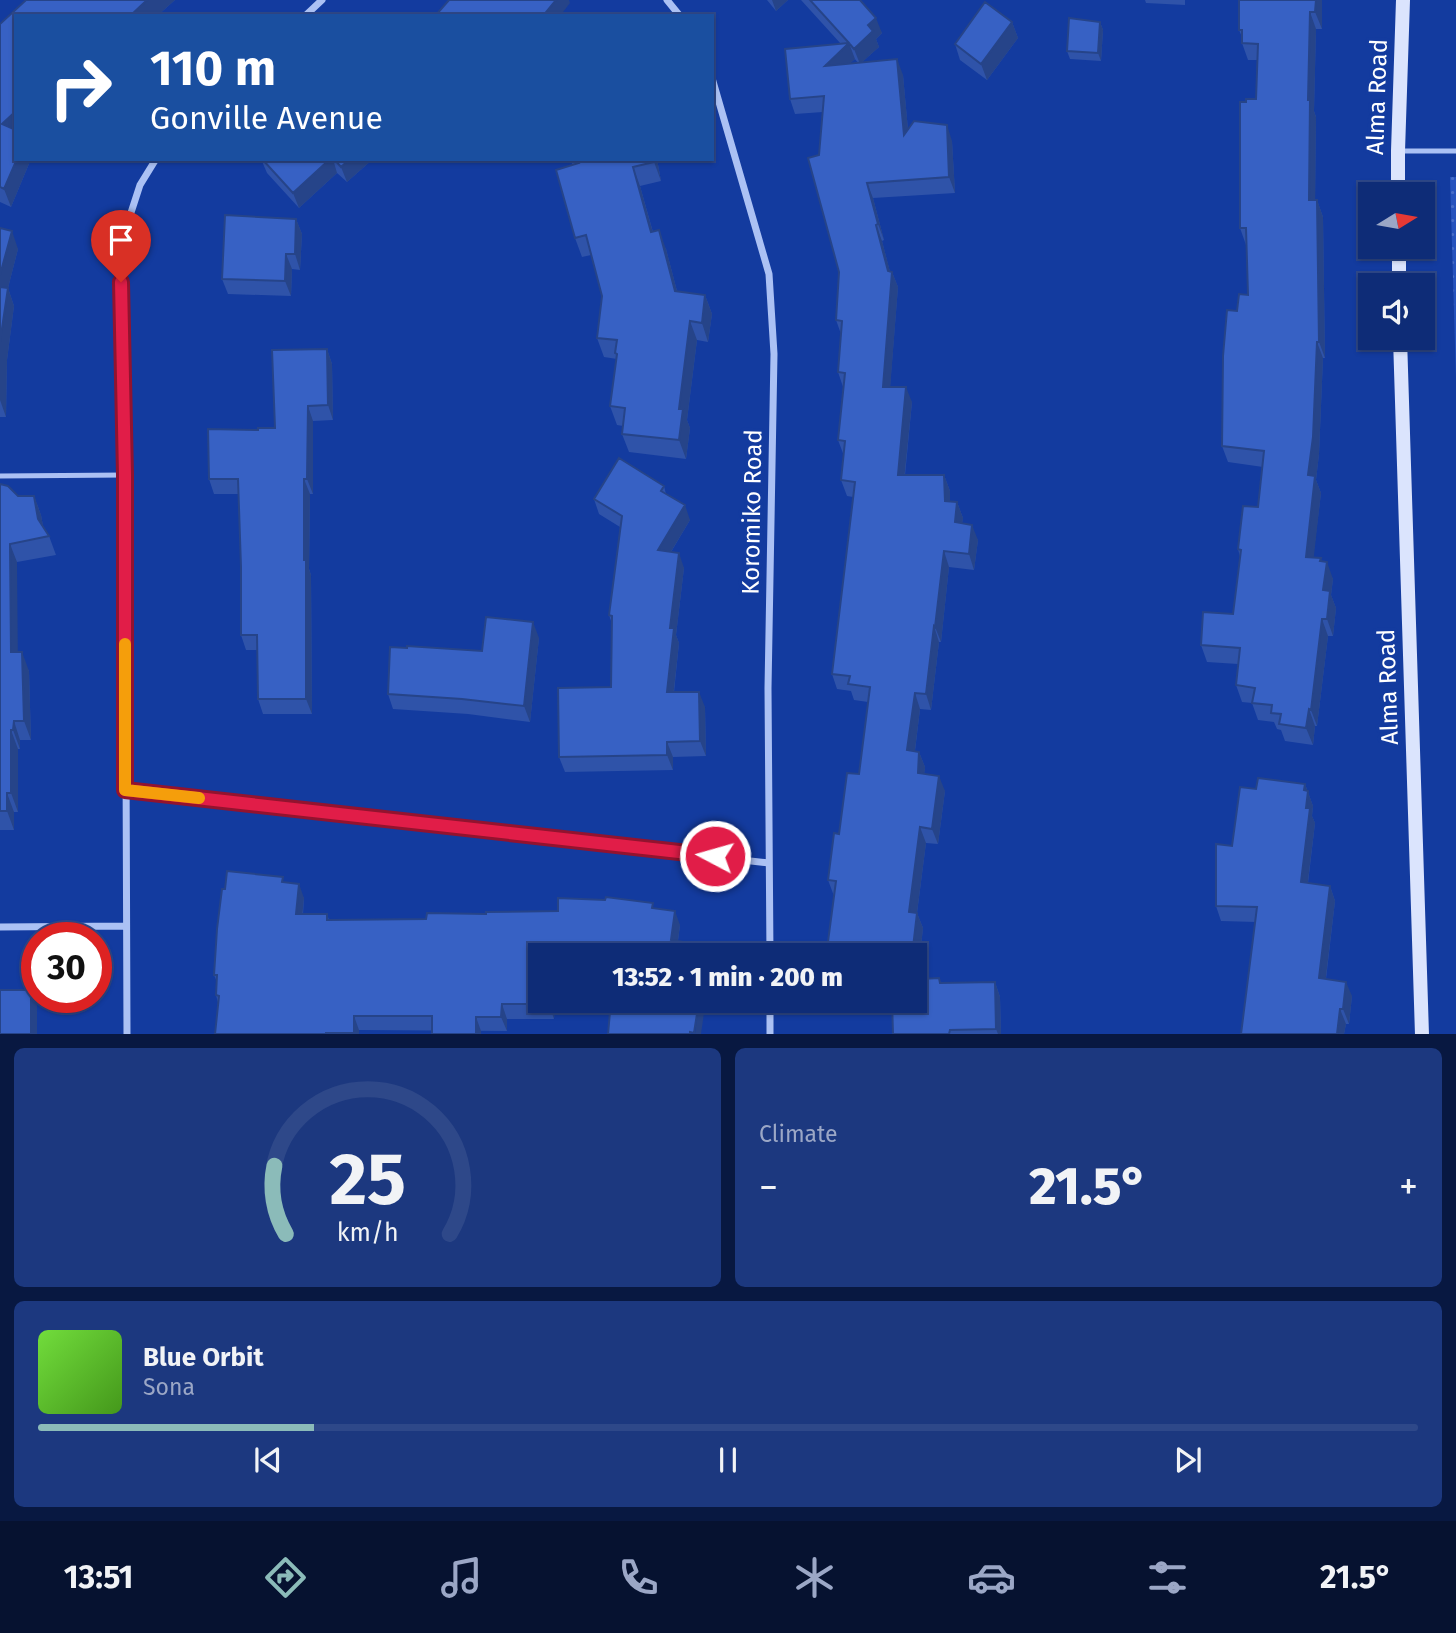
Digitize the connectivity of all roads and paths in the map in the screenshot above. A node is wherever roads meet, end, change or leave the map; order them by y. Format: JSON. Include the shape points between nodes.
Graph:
{"nodes":[{"id":1,"x":322,"y":0,"type":"edge"},
{"id":2,"x":667,"y":0,"type":"edge"},
{"id":3,"x":1403,"y":0,"type":"edge"},
{"id":4,"x":306,"y":14,"type":"edge"},
{"id":5,"x":678,"y":14,"type":"edge"},
{"id":6,"x":714,"y":85,"type":"edge"},
{"id":7,"x":1398,"y":151,"type":"junction"},
{"id":8,"x":1456,"y":151,"type":"edge"},
{"id":9,"x":155,"y":161,"type":"edge"},
{"id":10,"x":1398,"y":182,"type":"edge"},
{"id":11,"x":1400,"y":350,"type":"edge"},
{"id":12,"x":125,"y":475,"type":"junction"},
{"id":13,"x":0,"y":476,"type":"edge"},
{"id":14,"x":125,"y":790,"type":"junction"},
{"id":15,"x":769,"y":863,"type":"junction"},
{"id":16,"x":126,"y":926,"type":"junction"},
{"id":17,"x":0,"y":927,"type":"edge"},
{"id":18,"x":770,"y":943,"type":"edge"},
{"id":19,"x":770,"y":1013,"type":"edge"},
{"id":20,"x":127,"y":1034,"type":"edge"},
{"id":21,"x":770,"y":1034,"type":"edge"},
{"id":22,"x":1422,"y":1034,"type":"edge"}],
"edges":[{"from":1,"to":4,"type":"street"},
{"from":2,"to":5,"type":"street"},
{"from":3,"to":7,"type":"street","name":"Alma Road"},
{"from":6,"to":15,"type":"street","name":"Koromiko Road","via":[[769,274],[774,354]]},
{"from":7,"to":8,"type":"lane"},
{"from":7,"to":10,"type":"street","name":"Alma Road"},
{"from":9,"to":12,"type":"street","via":[[140,185],[126,228],[121,282]]},
{"from":11,"to":22,"type":"street","name":"Alma Road"},
{"from":12,"to":13,"type":"lane"},
{"from":12,"to":14,"type":"street"},
{"from":14,"to":15,"type":"street"},
{"from":14,"to":16,"type":"street"},
{"from":15,"to":18,"type":"street","name":"Koromiko Road"},
{"from":16,"to":17,"type":"street"},
{"from":16,"to":20,"type":"street"},
{"from":19,"to":21,"type":"street"}]}
